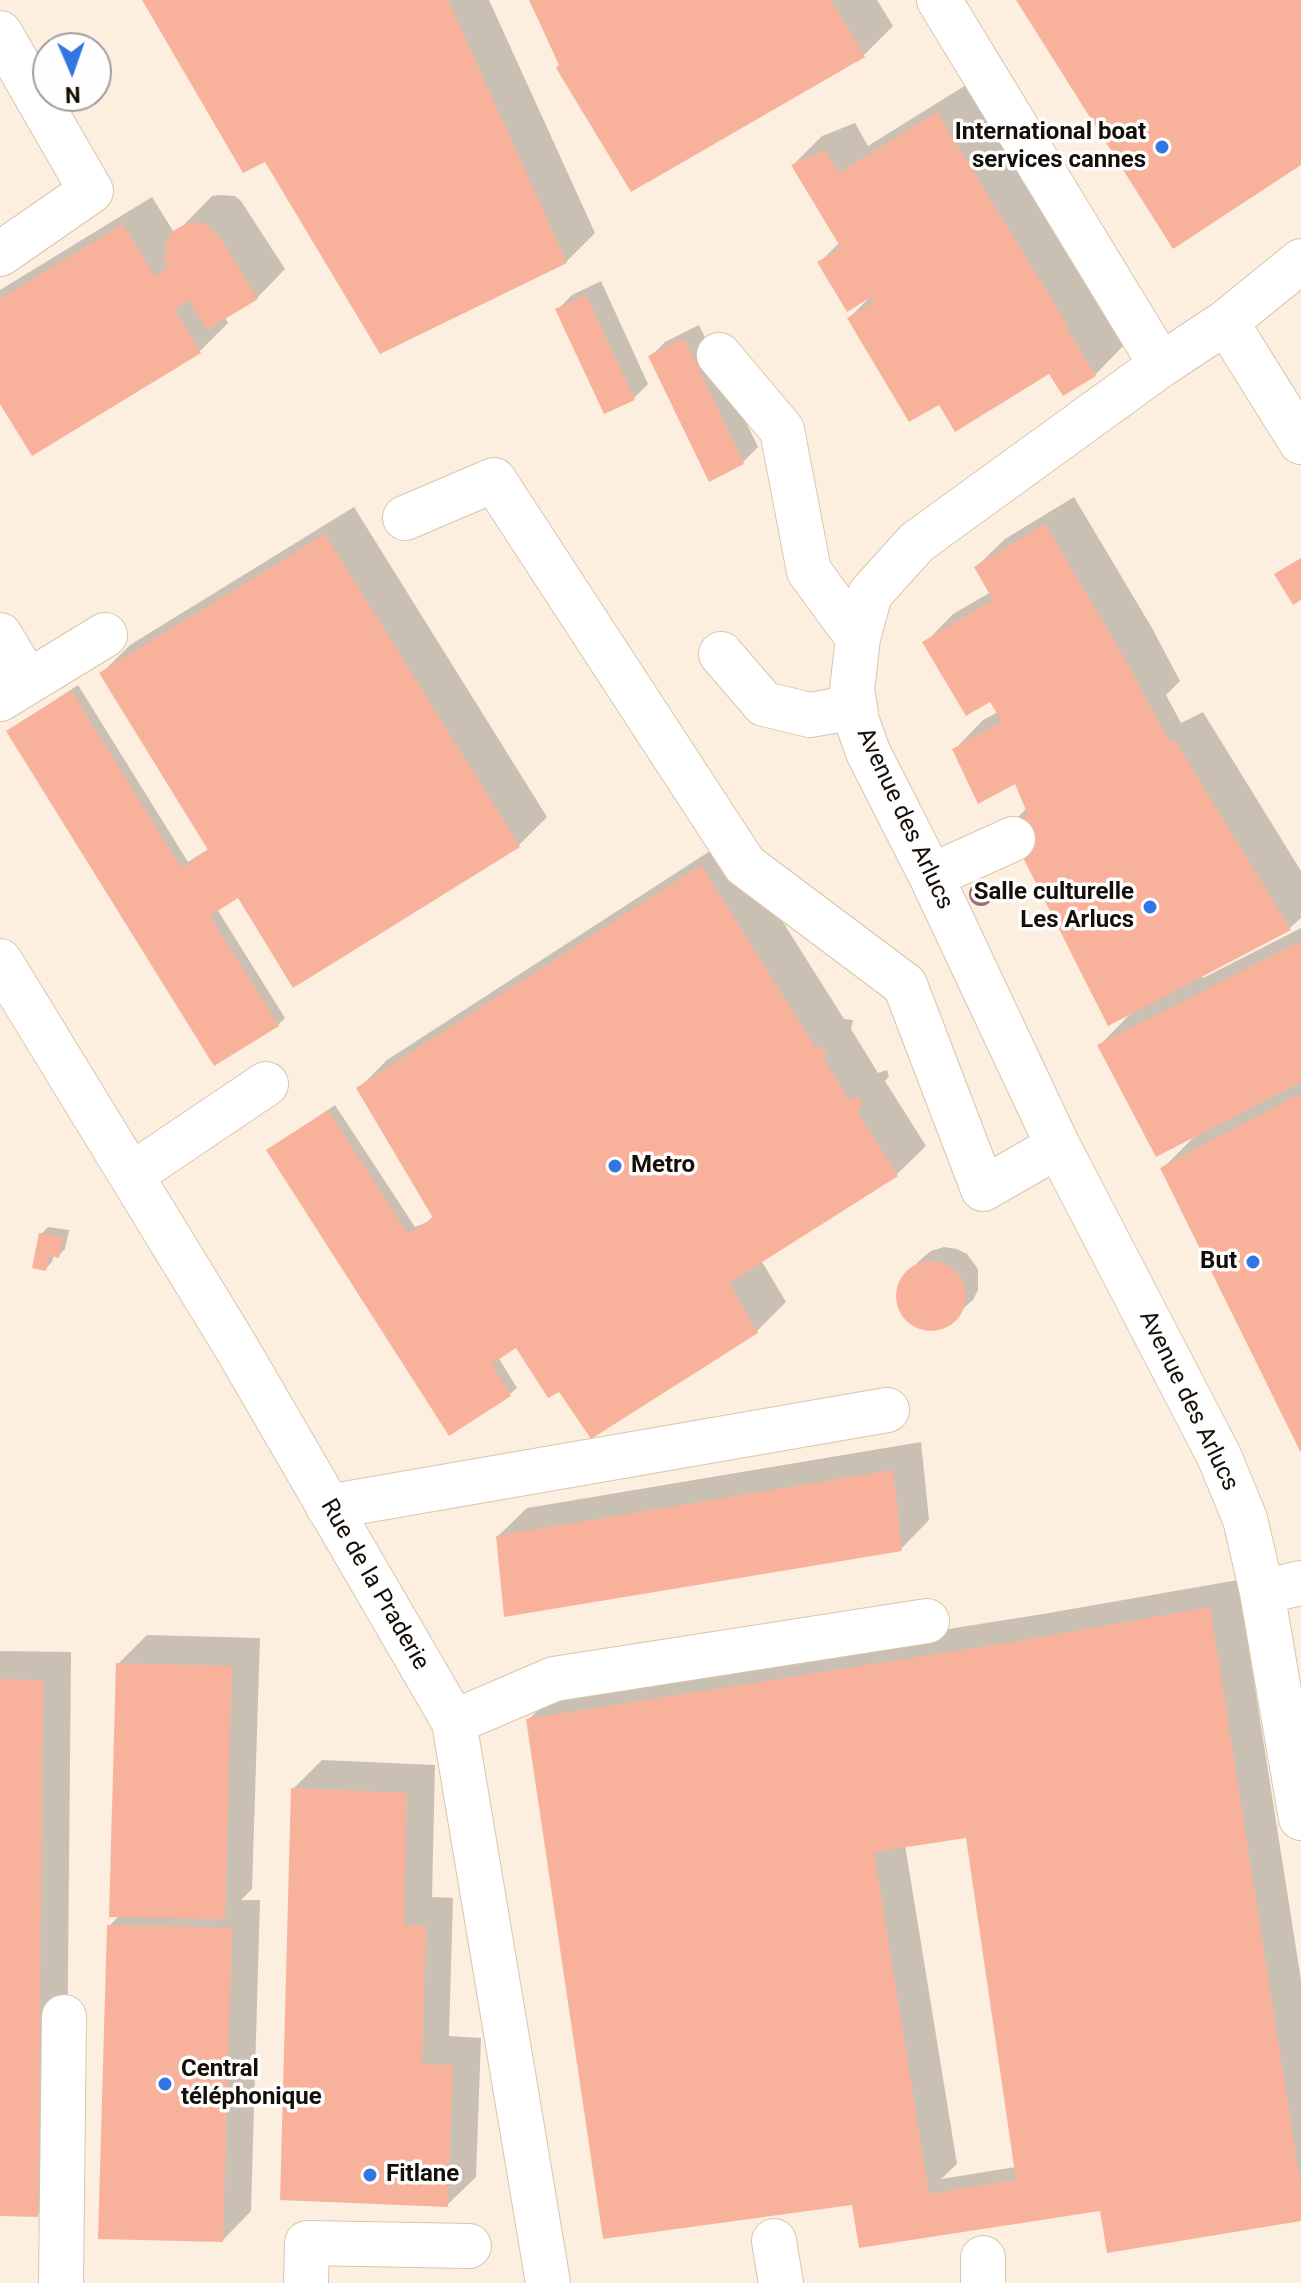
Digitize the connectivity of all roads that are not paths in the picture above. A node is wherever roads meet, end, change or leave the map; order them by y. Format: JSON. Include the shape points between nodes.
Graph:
{"nodes":[{"id":1,"x":939,"y":0,"type":"edge"},
{"id":2,"x":0,"y":33,"type":"edge"},
{"id":3,"x":0,"y":254,"type":"edge"},
{"id":4,"x":1301,"y":261,"type":"edge"},
{"id":5,"x":1226,"y":322,"type":"junction"},
{"id":6,"x":719,"y":355,"type":"dead end"},
{"id":7,"x":1161,"y":365,"type":"junction"},
{"id":8,"x":1301,"y":442,"type":"edge"},
{"id":9,"x":405,"y":518,"type":"dead end"},
{"id":10,"x":0,"y":635,"type":"edge"},
{"id":11,"x":105,"y":635,"type":"dead end"},
{"id":12,"x":858,"y":638,"type":"junction"},
{"id":13,"x":721,"y":654,"type":"dead end"},
{"id":14,"x":14,"y":691,"type":"edge"},
{"id":15,"x":855,"y":707,"type":"junction"},
{"id":16,"x":1013,"y":839,"type":"dead end"},
{"id":17,"x":931,"y":876,"type":"junction"},
{"id":18,"x":0,"y":961,"type":"edge"},
{"id":19,"x":266,"y":1084,"type":"dead end"},
{"id":20,"x":1058,"y":1146,"type":"junction"},
{"id":21,"x":131,"y":1175,"type":"junction"},
{"id":22,"x":887,"y":1410,"type":"dead end"},
{"id":23,"x":328,"y":1507,"type":"junction"},
{"id":24,"x":1282,"y":1587,"type":"edge"},
{"id":25,"x":927,"y":1621,"type":"dead end"},
{"id":26,"x":454,"y":1722,"type":"junction"},
{"id":27,"x":1301,"y":1818,"type":"edge"},
{"id":28,"x":64,"y":2017,"type":"dead end"},
{"id":29,"x":774,"y":2241,"type":"dead end"},
{"id":30,"x":469,"y":2246,"type":"dead end"},
{"id":31,"x":61,"y":2283,"type":"edge"},
{"id":32,"x":306,"y":2283,"type":"edge"},
{"id":33,"x":548,"y":2283,"type":"edge"},
{"id":34,"x":781,"y":2283,"type":"edge"}],
"edges":[{"from":1,"to":7,"type":"street"},
{"from":2,"to":3,"type":"street","via":[[91,191]]},
{"from":4,"to":5,"type":"street","name":"Avenue des Arlucs"},
{"from":5,"to":7,"type":"street","name":"Avenue des Arlucs"},
{"from":5,"to":8,"type":"street"},
{"from":6,"to":12,"type":"street","via":[[782,430],[809,571]]},
{"from":7,"to":12,"type":"street","name":"Avenue des Arlucs","via":[[917,542],[870,594]]},
{"from":9,"to":20,"type":"street","via":[[494,480],[745,865],[905,985],[983,1189]]},
{"from":10,"to":14,"type":"street"},
{"from":11,"to":14,"type":"street"},
{"from":12,"to":15,"type":"street","name":"Avenue des Arlucs"},
{"from":13,"to":15,"type":"street","via":[[764,704],[810,715]]},
{"from":15,"to":17,"type":"street","name":"Avenue des Arlucs","via":[[868,752]]},
{"from":16,"to":17,"type":"street"},
{"from":17,"to":20,"type":"street","name":"Avenue des Arlucs"},
{"from":18,"to":21,"type":"street","name":"Rue de la Praderie"},
{"from":19,"to":21,"type":"street"},
{"from":20,"to":24,"type":"street","name":"Avenue des Arlucs"},
{"from":21,"to":23,"type":"street","name":"Rue de la Praderie"},
{"from":22,"to":23,"type":"street"},
{"from":23,"to":26,"type":"street","name":"Rue de la Praderie"},
{"from":24,"to":27,"type":"street","name":"Avenue des Arlucs"},
{"from":25,"to":26,"type":"street","via":[[554,1679]]},
{"from":26,"to":33,"type":"street","name":"Rue de la Praderie"},
{"from":28,"to":31,"type":"street"},
{"from":29,"to":34,"type":"street"},
{"from":30,"to":32,"type":"street","via":[[307,2243]]}]}
